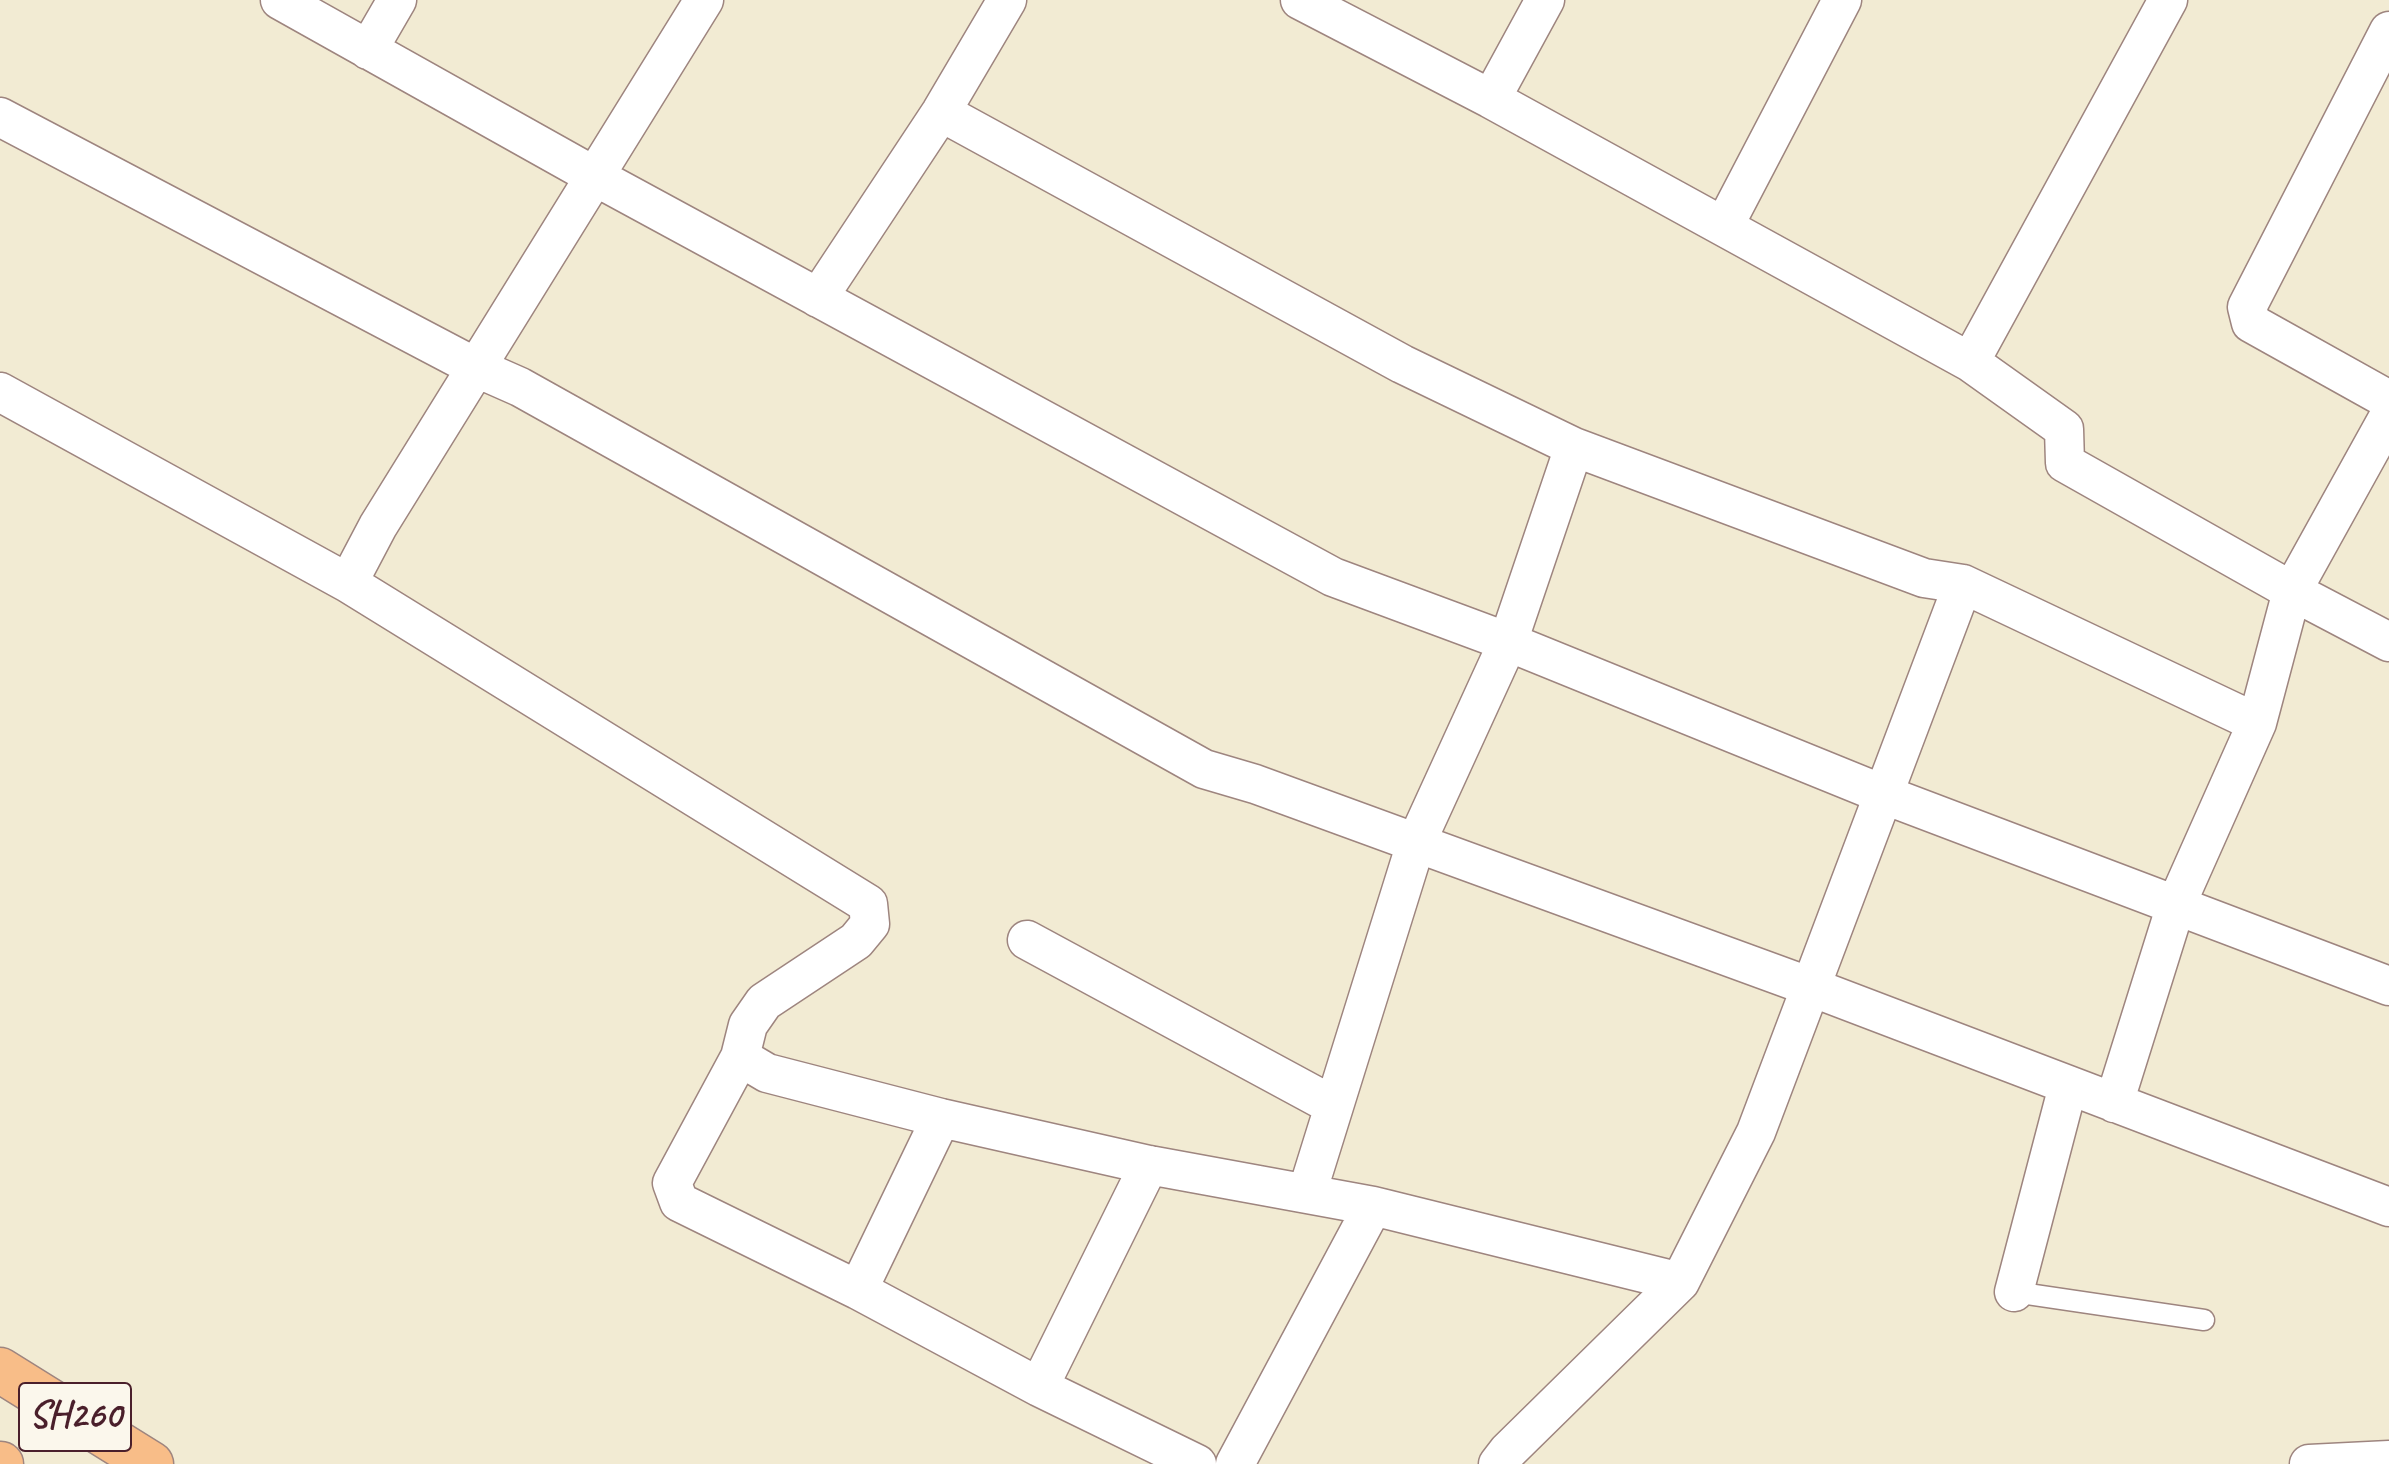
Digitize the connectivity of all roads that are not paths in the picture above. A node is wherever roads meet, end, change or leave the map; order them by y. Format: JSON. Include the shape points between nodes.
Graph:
{"nodes":[{"id":1,"x":280,"y":0,"type":"edge"},
{"id":2,"x":397,"y":0,"type":"edge"},
{"id":3,"x":704,"y":0,"type":"edge"},
{"id":4,"x":1007,"y":0,"type":"edge"},
{"id":5,"x":1300,"y":0,"type":"edge"},
{"id":6,"x":1545,"y":0,"type":"edge"},
{"id":7,"x":1842,"y":0,"type":"edge"},
{"id":8,"x":2168,"y":0,"type":"edge"},
{"id":9,"x":2389,"y":31,"type":"edge"},
{"id":10,"x":368,"y":50,"type":"junction"},
{"id":11,"x":1491,"y":99,"type":"junction"},
{"id":12,"x":941,"y":112,"type":"junction"},
{"id":13,"x":0,"y":117,"type":"edge"},
{"id":14,"x":596,"y":177,"type":"junction"},
{"id":15,"x":1724,"y":226,"type":"junction"},
{"id":16,"x":818,"y":298,"type":"junction"},
{"id":17,"x":1970,"y":362,"type":"junction"},
{"id":18,"x":477,"y":368,"type":"junction"},
{"id":19,"x":0,"y":392,"type":"edge"},
{"id":20,"x":2389,"y":400,"type":"edge"},
{"id":21,"x":2389,"y":416,"type":"edge"},
{"id":22,"x":1574,"y":447,"type":"junction"},
{"id":23,"x":348,"y":583,"type":"junction"},
{"id":24,"x":1963,"y":584,"type":"junction"},
{"id":25,"x":2292,"y":591,"type":"junction"},
{"id":26,"x":1508,"y":642,"type":"junction"},
{"id":27,"x":2389,"y":642,"type":"edge"},
{"id":28,"x":2257,"y":723,"type":"junction"},
{"id":29,"x":1885,"y":795,"type":"junction"},
{"id":30,"x":1416,"y":843,"type":"junction"},
{"id":31,"x":2176,"y":905,"type":"junction"},
{"id":32,"x":1027,"y":940,"type":"dead end"},
{"id":33,"x":2389,"y":986,"type":"edge"},
{"id":34,"x":1811,"y":987,"type":"junction"},
{"id":35,"x":740,"y":1057,"type":"junction"},
{"id":36,"x":2068,"y":1086,"type":"junction"},
{"id":37,"x":2114,"y":1103,"type":"junction"},
{"id":38,"x":1334,"y":1106,"type":"junction"},
{"id":39,"x":941,"y":1118,"type":"junction"},
{"id":40,"x":1149,"y":1165,"type":"junction"},
{"id":41,"x":1307,"y":1193,"type":"junction"},
{"id":42,"x":1373,"y":1206,"type":"junction"},
{"id":43,"x":2389,"y":1207,"type":"edge"},
{"id":44,"x":1680,"y":1282,"type":"junction"},
{"id":45,"x":858,"y":1290,"type":"junction"},
{"id":46,"x":2014,"y":1292,"type":"joint"},
{"id":47,"x":2204,"y":1320,"type":"dead end"},
{"id":48,"x":0,"y":1370,"type":"edge"},
{"id":49,"x":1039,"y":1387,"type":"junction"},
{"id":50,"x":2389,"y":1460,"type":"edge"},
{"id":51,"x":151,"y":1464,"type":"edge"},
{"id":52,"x":1197,"y":1464,"type":"edge"},
{"id":53,"x":1235,"y":1464,"type":"edge"},
{"id":54,"x":1498,"y":1464,"type":"edge"},
{"id":55,"x":2309,"y":1464,"type":"edge"}],
"edges":[{"from":1,"to":10,"type":"street"},
{"from":2,"to":10,"type":"street"},
{"from":3,"to":14,"type":"street"},
{"from":4,"to":12,"type":"street"},
{"from":5,"to":11,"type":"street"},
{"from":6,"to":11,"type":"street"},
{"from":7,"to":15,"type":"street"},
{"from":8,"to":17,"type":"street"},
{"from":9,"to":20,"type":"street","via":[[2247,307],[2251,323]]},
{"from":10,"to":14,"type":"street"},
{"from":11,"to":15,"type":"street"},
{"from":12,"to":16,"type":"street"},
{"from":12,"to":22,"type":"street","via":[[1402,364]]},
{"from":13,"to":18,"type":"street"},
{"from":14,"to":16,"type":"street"},
{"from":14,"to":18,"type":"street"},
{"from":15,"to":17,"type":"street"},
{"from":16,"to":26,"type":"street","via":[[1333,577]]},
{"from":17,"to":25,"type":"street","via":[[2064,429],[2065,463]]},
{"from":18,"to":23,"type":"street"},
{"from":18,"to":30,"type":"street","via":[[534,394],[1204,769]]},
{"from":19,"to":23,"type":"street"},
{"from":21,"to":25,"type":"street"},
{"from":22,"to":24,"type":"street","via":[[1924,578]]},
{"from":22,"to":26,"type":"street"},
{"from":23,"to":35,"type":"street","via":[[868,904],[870,924],[856,941],[764,1002],[748,1025]]},
{"from":24,"to":28,"type":"street"},
{"from":24,"to":29,"type":"street"},
{"from":25,"to":27,"type":"street"},
{"from":25,"to":28,"type":"street"},
{"from":26,"to":29,"type":"street"},
{"from":26,"to":30,"type":"street"},
{"from":28,"to":31,"type":"street"},
{"from":29,"to":31,"type":"street"},
{"from":29,"to":34,"type":"street"},
{"from":30,"to":34,"type":"street"},
{"from":30,"to":38,"type":"street"},
{"from":31,"to":33,"type":"street"},
{"from":31,"to":37,"type":"street"},
{"from":32,"to":38,"type":"street"},
{"from":34,"to":36,"type":"street"},
{"from":34,"to":44,"type":"street","via":[[1756,1132]]},
{"from":35,"to":39,"type":"street","via":[[767,1073]]},
{"from":35,"to":45,"type":"street","via":[[672,1183],[679,1202]]},
{"from":36,"to":37,"type":"street"},
{"from":36,"to":46,"type":"street"},
{"from":37,"to":43,"type":"street"},
{"from":38,"to":41,"type":"street"},
{"from":39,"to":40,"type":"street"},
{"from":39,"to":45,"type":"street"},
{"from":40,"to":41,"type":"street"},
{"from":40,"to":49,"type":"street"},
{"from":41,"to":42,"type":"street"},
{"from":42,"to":44,"type":"street"},
{"from":42,"to":53,"type":"street"},
{"from":44,"to":54,"type":"street"},
{"from":45,"to":49,"type":"street"},
{"from":46,"to":47,"type":"lane"},
{"from":48,"to":51,"type":"highway","number":"SH260"},
{"from":49,"to":52,"type":"street"},
{"from":50,"to":55,"type":"street"}]}
